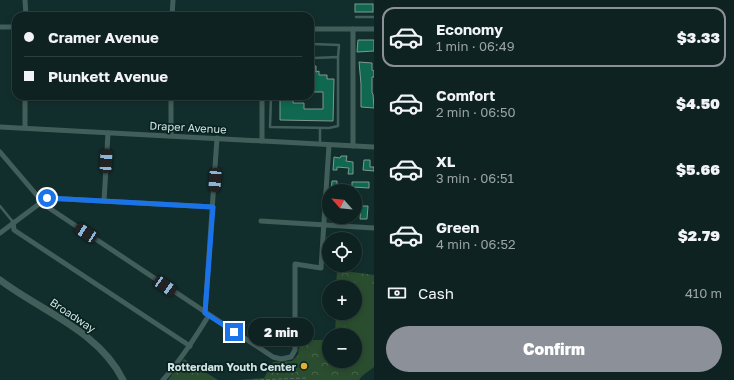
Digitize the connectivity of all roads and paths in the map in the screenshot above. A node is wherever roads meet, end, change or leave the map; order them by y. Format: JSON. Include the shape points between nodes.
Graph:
{"nodes":[{"id":1,"x":25,"y":0,"type":"edge"},
{"id":2,"x":173,"y":0,"type":"edge"},
{"id":3,"x":26,"y":12,"type":"edge"},
{"id":4,"x":172,"y":12,"type":"edge"},
{"id":5,"x":356,"y":17,"type":"dead end"},
{"id":6,"x":374,"y":17,"type":"edge"},
{"id":7,"x":0,"y":27,"type":"edge"},
{"id":8,"x":12,"y":27,"type":"edge"},
{"id":9,"x":314,"y":29,"type":"edge"},
{"id":10,"x":353,"y":29,"type":"junction"},
{"id":11,"x":374,"y":29,"type":"edge"},
{"id":12,"x":314,"y":44,"type":"edge"},
{"id":13,"x":338,"y":57,"type":"junction"},
{"id":14,"x":314,"y":58,"type":"edge"},
{"id":15,"x":25,"y":100,"type":"edge"},
{"id":16,"x":171,"y":100,"type":"edge"},
{"id":17,"x":262,"y":100,"type":"edge"},
{"id":18,"x":271,"y":100,"type":"edge"},
{"id":19,"x":0,"y":127,"type":"edge"},
{"id":20,"x":25,"y":127,"type":"junction"},
{"id":21,"x":320,"y":128,"type":"junction"},
{"id":22,"x":108,"y":133,"type":"junction"},
{"id":23,"x":171,"y":136,"type":"junction"},
{"id":24,"x":217,"y":138,"type":"junction"},
{"id":25,"x":262,"y":141,"type":"junction"},
{"id":26,"x":320,"y":145,"type":"junction"},
{"id":27,"x":329,"y":145,"type":"junction"},
{"id":28,"x":353,"y":146,"type":"junction"},
{"id":29,"x":374,"y":147,"type":"edge"},
{"id":30,"x":0,"y":152,"type":"edge"},
{"id":31,"x":42,"y":201,"type":"junction"},
{"id":32,"x":104,"y":202,"type":"junction"},
{"id":33,"x":0,"y":206,"type":"edge"},
{"id":34,"x":213,"y":207,"type":"junction"},
{"id":35,"x":261,"y":221,"type":"dead end"},
{"id":36,"x":13,"y":222,"type":"junction"},
{"id":37,"x":323,"y":225,"type":"junction"},
{"id":38,"x":374,"y":228,"type":"edge"},
{"id":39,"x":0,"y":233,"type":"edge"},
{"id":40,"x":0,"y":280,"type":"edge"},
{"id":41,"x":207,"y":314,"type":"junction"},
{"id":42,"x":190,"y":346,"type":"junction"},
{"id":43,"x":164,"y":379,"type":"edge"},
{"id":44,"x":123,"y":380,"type":"edge"},
{"id":45,"x":254,"y":380,"type":"edge"},
{"id":46,"x":307,"y":380,"type":"edge"}],
"edges":[{"from":1,"to":3,"type":"street"},
{"from":2,"to":4,"type":"street"},
{"from":5,"to":6,"type":"lane"},
{"from":7,"to":8,"type":"street"},
{"from":9,"to":10,"type":"street"},
{"from":10,"to":11,"type":"street"},
{"from":10,"to":28,"type":"street"},
{"from":12,"to":13,"type":"lane","via":[[339,44]]},
{"from":13,"to":14,"type":"lane"},
{"from":13,"to":21,"type":"lane","via":[[338,126]]},
{"from":15,"to":20,"type":"street"},
{"from":16,"to":23,"type":"street"},
{"from":17,"to":25,"type":"street"},
{"from":18,"to":21,"type":"lane","via":[[270,127]]},
{"from":19,"to":20,"type":"street","name":"Draper Avenue"},
{"from":20,"to":22,"type":"street","name":"Draper Avenue"},
{"from":21,"to":26,"type":"lane"},
{"from":22,"to":23,"type":"street","name":"Draper Avenue"},
{"from":22,"to":32,"type":"street"},
{"from":23,"to":24,"type":"street","name":"Draper Avenue"},
{"from":24,"to":25,"type":"street","name":"Draper Avenue"},
{"from":24,"to":34,"type":"street"},
{"from":25,"to":26,"type":"street","name":"Draper Avenue"},
{"from":26,"to":27,"type":"street","name":"Draper Avenue"},
{"from":27,"to":28,"type":"street","name":"Draper Avenue"},
{"from":27,"to":37,"type":"street"},
{"from":28,"to":29,"type":"street","name":"Draper Avenue"},
{"from":30,"to":31,"type":"street"},
{"from":31,"to":32,"type":"street","via":[[47,198]]},
{"from":31,"to":36,"type":"street"},
{"from":31,"to":41,"type":"street"},
{"from":32,"to":34,"type":"street"},
{"from":33,"to":36,"type":"lane"},
{"from":34,"to":41,"type":"street"},
{"from":35,"to":37,"type":"street"},
{"from":36,"to":39,"type":"street"},
{"from":36,"to":42,"type":"street","via":[[14,230]]},
{"from":37,"to":38,"type":"street"},
{"from":37,"to":41,"type":"street","via":[[321,268],[295,264],[295,350],[291,357],[273,357]]},
{"from":40,"to":44,"type":"main road","name":"Broadway","via":[[96,344]]},
{"from":41,"to":42,"type":"street"},
{"from":42,"to":43,"type":"street"},
{"from":45,"to":46,"type":"path"}]}
